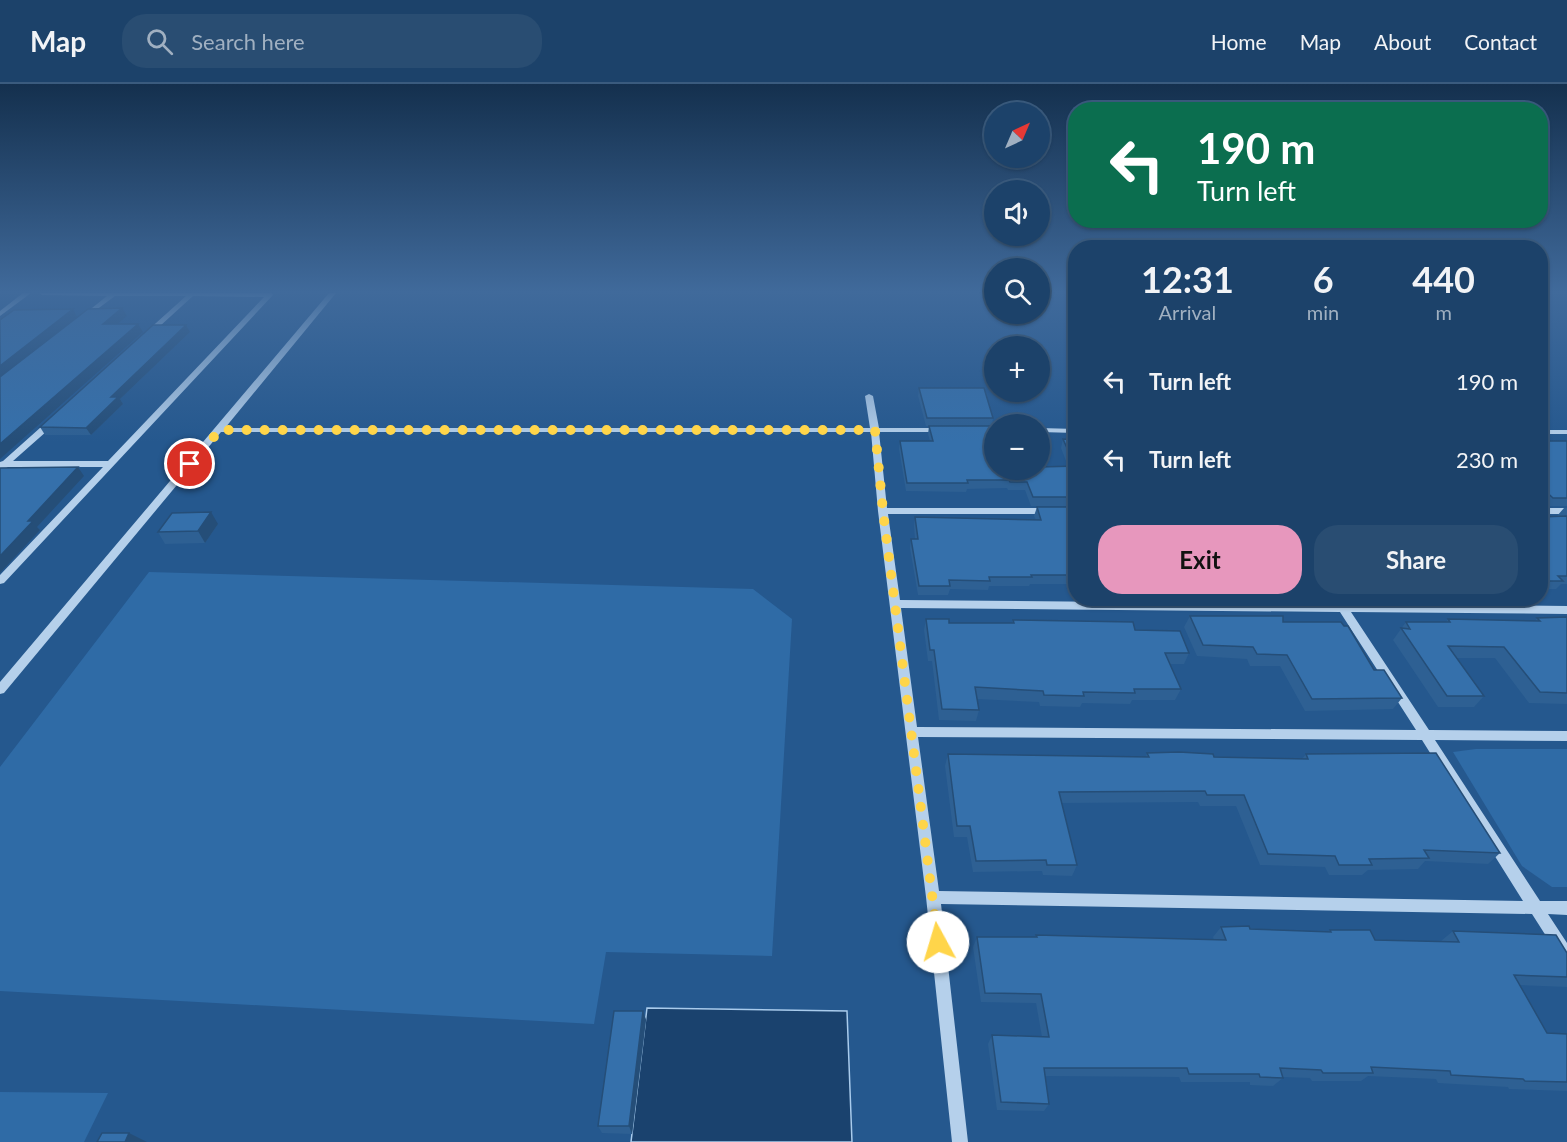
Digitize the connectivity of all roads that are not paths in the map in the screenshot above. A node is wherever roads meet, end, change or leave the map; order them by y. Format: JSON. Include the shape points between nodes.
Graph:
{"nodes":[{"id":1,"x":225,"y":342,"type":"edge"},
{"id":2,"x":293,"y":342,"type":"edge"},
{"id":3,"x":869,"y":396,"type":"dead end"},
{"id":4,"x":59,"y":416,"type":"edge"},
{"id":5,"x":220,"y":430,"type":"junction"},
{"id":6,"x":875,"y":430,"type":"junction"},
{"id":7,"x":959,"y":430,"type":"edge"},
{"id":8,"x":1050,"y":430,"type":"edge"},
{"id":9,"x":1068,"y":431,"type":"edge"},
{"id":10,"x":1548,"y":432,"type":"edge"},
{"id":11,"x":1567,"y":432,"type":"edge"},
{"id":12,"x":110,"y":464,"type":"junction"},
{"id":13,"x":2,"y":466,"type":"edge"},
{"id":14,"x":883,"y":511,"type":"junction"},
{"id":15,"x":1068,"y":511,"type":"edge"},
{"id":16,"x":1548,"y":511,"type":"edge"},
{"id":17,"x":1567,"y":511,"type":"edge"},
{"id":18,"x":0,"y":581,"type":"edge"},
{"id":19,"x":895,"y":604,"type":"junction"},
{"id":20,"x":1068,"y":604,"type":"edge"},
{"id":21,"x":1341,"y":606,"type":"edge"},
{"id":22,"x":1416,"y":606,"type":"edge"},
{"id":23,"x":1567,"y":610,"type":"edge"},
{"id":24,"x":0,"y":690,"type":"edge"},
{"id":25,"x":911,"y":732,"type":"junction"},
{"id":26,"x":1425,"y":736,"type":"junction"},
{"id":27,"x":1567,"y":736,"type":"edge"},
{"id":28,"x":933,"y":897,"type":"junction"},
{"id":29,"x":1535,"y":907,"type":"junction"},
{"id":30,"x":1567,"y":908,"type":"edge"},
{"id":31,"x":1567,"y":956,"type":"edge"},
{"id":32,"x":960,"y":1142,"type":"edge"}],
"edges":[{"from":1,"to":12,"type":"street"},
{"from":2,"to":5,"type":"street"},
{"from":3,"to":6,"type":"street"},
{"from":4,"to":13,"type":"street"},
{"from":5,"to":6,"type":"street"},
{"from":5,"to":24,"type":"street"},
{"from":6,"to":7,"type":"street"},
{"from":6,"to":14,"type":"street"},
{"from":8,"to":9,"type":"street"},
{"from":10,"to":11,"type":"street"},
{"from":12,"to":13,"type":"street"},
{"from":12,"to":18,"type":"street"},
{"from":14,"to":15,"type":"street"},
{"from":14,"to":19,"type":"street"},
{"from":16,"to":17,"type":"street"},
{"from":19,"to":20,"type":"street"},
{"from":19,"to":25,"type":"street"},
{"from":21,"to":26,"type":"street"},
{"from":22,"to":23,"type":"street"},
{"from":25,"to":26,"type":"street"},
{"from":25,"to":28,"type":"street"},
{"from":26,"to":27,"type":"street"},
{"from":26,"to":29,"type":"street"},
{"from":28,"to":29,"type":"street"},
{"from":28,"to":32,"type":"street"},
{"from":29,"to":30,"type":"street"},
{"from":29,"to":31,"type":"street"}]}
